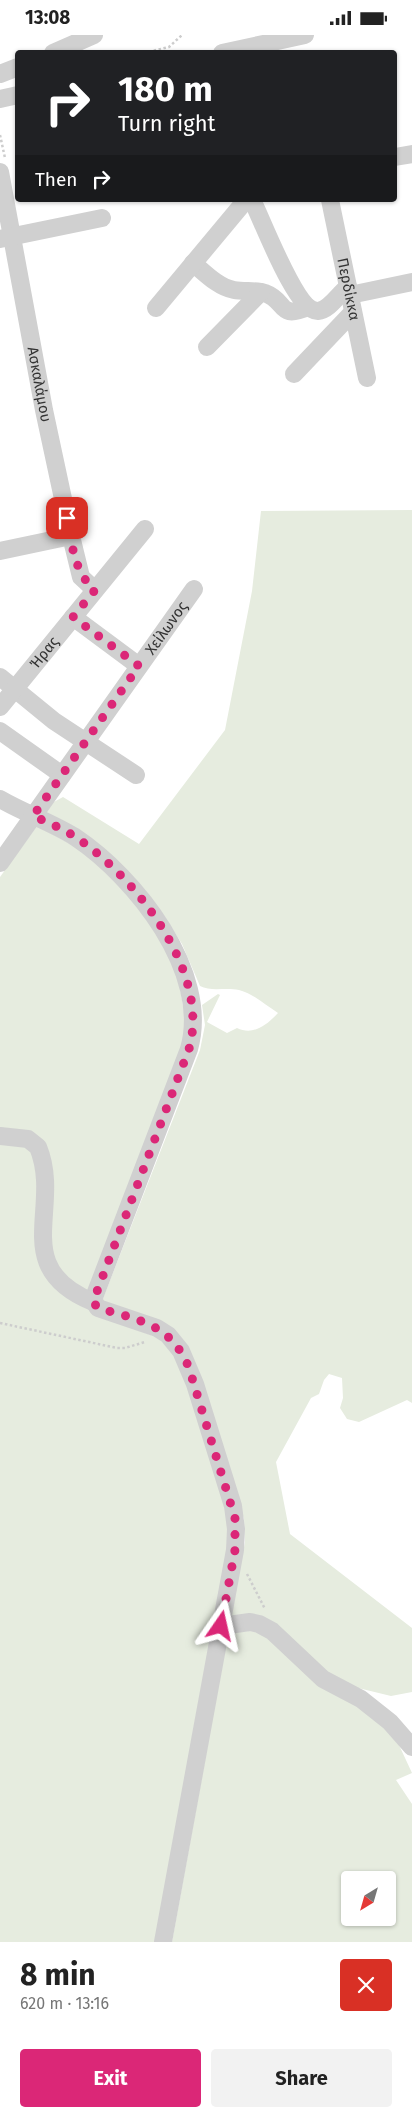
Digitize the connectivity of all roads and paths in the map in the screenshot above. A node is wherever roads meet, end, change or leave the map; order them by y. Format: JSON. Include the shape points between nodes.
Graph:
{"nodes":[{"id":1,"x":94,"y":35,"type":"edge"},
{"id":2,"x":182,"y":35,"type":"edge"},
{"id":3,"x":300,"y":40,"type":"edge"},
{"id":4,"x":61,"y":50,"type":"edge"},
{"id":5,"x":156,"y":50,"type":"edge"},
{"id":6,"x":240,"y":50,"type":"edge"},
{"id":7,"x":15,"y":68,"type":"edge"},
{"id":8,"x":0,"y":75,"type":"edge"},
{"id":9,"x":15,"y":96,"type":"edge"},
{"id":10,"x":0,"y":99,"type":"edge"},
{"id":11,"x":412,"y":154,"type":"edge"},
{"id":12,"x":397,"y":157,"type":"edge"},
{"id":13,"x":0,"y":172,"type":"edge"},
{"id":14,"x":244,"y":202,"type":"edge"},
{"id":15,"x":253,"y":202,"type":"edge"},
{"id":16,"x":330,"y":202,"type":"edge"},
{"id":17,"x":102,"y":218,"type":"dead end"},
{"id":18,"x":6,"y":238,"type":"edge"},
{"id":19,"x":192,"y":263,"type":"junction"},
{"id":20,"x":412,"y":282,"type":"edge"},
{"id":21,"x":262,"y":292,"type":"junction"},
{"id":22,"x":350,"y":298,"type":"junction"},
{"id":23,"x":308,"y":307,"type":"junction"},
{"id":24,"x":156,"y":309,"type":"dead end"},
{"id":25,"x":207,"y":347,"type":"dead end"},
{"id":26,"x":294,"y":374,"type":"dead end"},
{"id":27,"x":367,"y":378,"type":"dead end"},
{"id":28,"x":145,"y":529,"type":"dead end"},
{"id":29,"x":71,"y":537,"type":"junction"},
{"id":30,"x":0,"y":551,"type":"edge"},
{"id":31,"x":194,"y":589,"type":"dead end"},
{"id":32,"x":95,"y":590,"type":"junction"},
{"id":33,"x":73,"y":617,"type":"junction"},
{"id":34,"x":139,"y":666,"type":"junction"},
{"id":35,"x":0,"y":677,"type":"edge"},
{"id":36,"x":14,"y":689,"type":"junction"},
{"id":37,"x":0,"y":707,"type":"edge"},
{"id":38,"x":0,"y":731,"type":"edge"},
{"id":39,"x":86,"y":742,"type":"junction"},
{"id":40,"x":62,"y":775,"type":"junction"},
{"id":41,"x":136,"y":775,"type":"dead end"},
{"id":42,"x":0,"y":799,"type":"edge"},
{"id":43,"x":33,"y":816,"type":"junction"},
{"id":44,"x":0,"y":863,"type":"edge"},
{"id":45,"x":0,"y":1137,"type":"edge"},
{"id":46,"x":93,"y":1302,"type":"junction"},
{"id":47,"x":0,"y":1323,"type":"edge"},
{"id":48,"x":164,"y":1332,"type":"junction"},
{"id":49,"x":235,"y":1550,"type":"junction"},
{"id":50,"x":267,"y":1613,"type":"dead end"},
{"id":51,"x":221,"y":1626,"type":"junction"},
{"id":52,"x":412,"y":1745,"type":"edge"},
{"id":53,"x":163,"y":1942,"type":"edge"}],
"edges":[{"from":1,"to":4,"type":"street"},
{"from":2,"to":5,"type":"path","via":[[169,47]]},
{"from":3,"to":6,"type":"street"},
{"from":7,"to":8,"type":"street"},
{"from":9,"to":10,"type":"street"},
{"from":11,"to":12,"type":"street"},
{"from":13,"to":18,"type":"street","name":"Ασκαλάμου"},
{"from":14,"to":19,"type":"street"},
{"from":15,"to":23,"type":"street","via":[[284,270]]},
{"from":16,"to":22,"type":"street","name":"Περδίκκα"},
{"from":17,"to":18,"type":"street"},
{"from":18,"to":29,"type":"street","name":"Ασκαλάμου"},
{"from":19,"to":21,"type":"street","via":[[233,290]]},
{"from":19,"to":24,"type":"street"},
{"from":20,"to":22,"type":"street"},
{"from":21,"to":23,"type":"street","via":[[294,313]]},
{"from":21,"to":25,"type":"street"},
{"from":22,"to":23,"type":"street","via":[[324,310]]},
{"from":22,"to":26,"type":"street"},
{"from":22,"to":27,"type":"street","name":"Περδίκκα"},
{"from":28,"to":32,"type":"street","name":"Ήρας"},
{"from":29,"to":30,"type":"street"},
{"from":29,"to":32,"type":"street","name":"Ασκαλάμου","via":[[81,577]]},
{"from":31,"to":34,"type":"street","name":"Χείλωνος"},
{"from":32,"to":33,"type":"street","name":"Ήρας"},
{"from":33,"to":34,"type":"street"},
{"from":33,"to":36,"type":"street","name":"Ήρας"},
{"from":34,"to":39,"type":"street","name":"Χείλωνος"},
{"from":35,"to":36,"type":"street"},
{"from":36,"to":37,"type":"street","name":"Ήρας"},
{"from":36,"to":39,"type":"street"},
{"from":38,"to":40,"type":"street"},
{"from":39,"to":40,"type":"street","name":"Χείλωνος"},
{"from":39,"to":41,"type":"street"},
{"from":40,"to":43,"type":"street","name":"Χείλωνος"},
{"from":42,"to":43,"type":"street"},
{"from":43,"to":44,"type":"street","name":"Χείλωνος"},
{"from":43,"to":46,"type":"street","via":[[85,844],[136,894],[176,954],[186,980],[192,1015],[189,1049]]},
{"from":45,"to":46,"type":"street","via":[[28,1139],[38,1147],[45,1185],[42,1247],[46,1261],[68,1287]]},
{"from":46,"to":48,"type":"street","via":[[98,1308]]},
{"from":47,"to":48,"type":"path","via":[[117,1347],[141,1343]]},
{"from":48,"to":49,"type":"street","via":[[181,1351],[195,1384],[233,1506]]},
{"from":49,"to":50,"type":"path"},
{"from":49,"to":51,"type":"street"},
{"from":51,"to":52,"type":"street","via":[[250,1622],[268,1628],[323,1679],[362,1699]]},
{"from":51,"to":53,"type":"street"}]}
